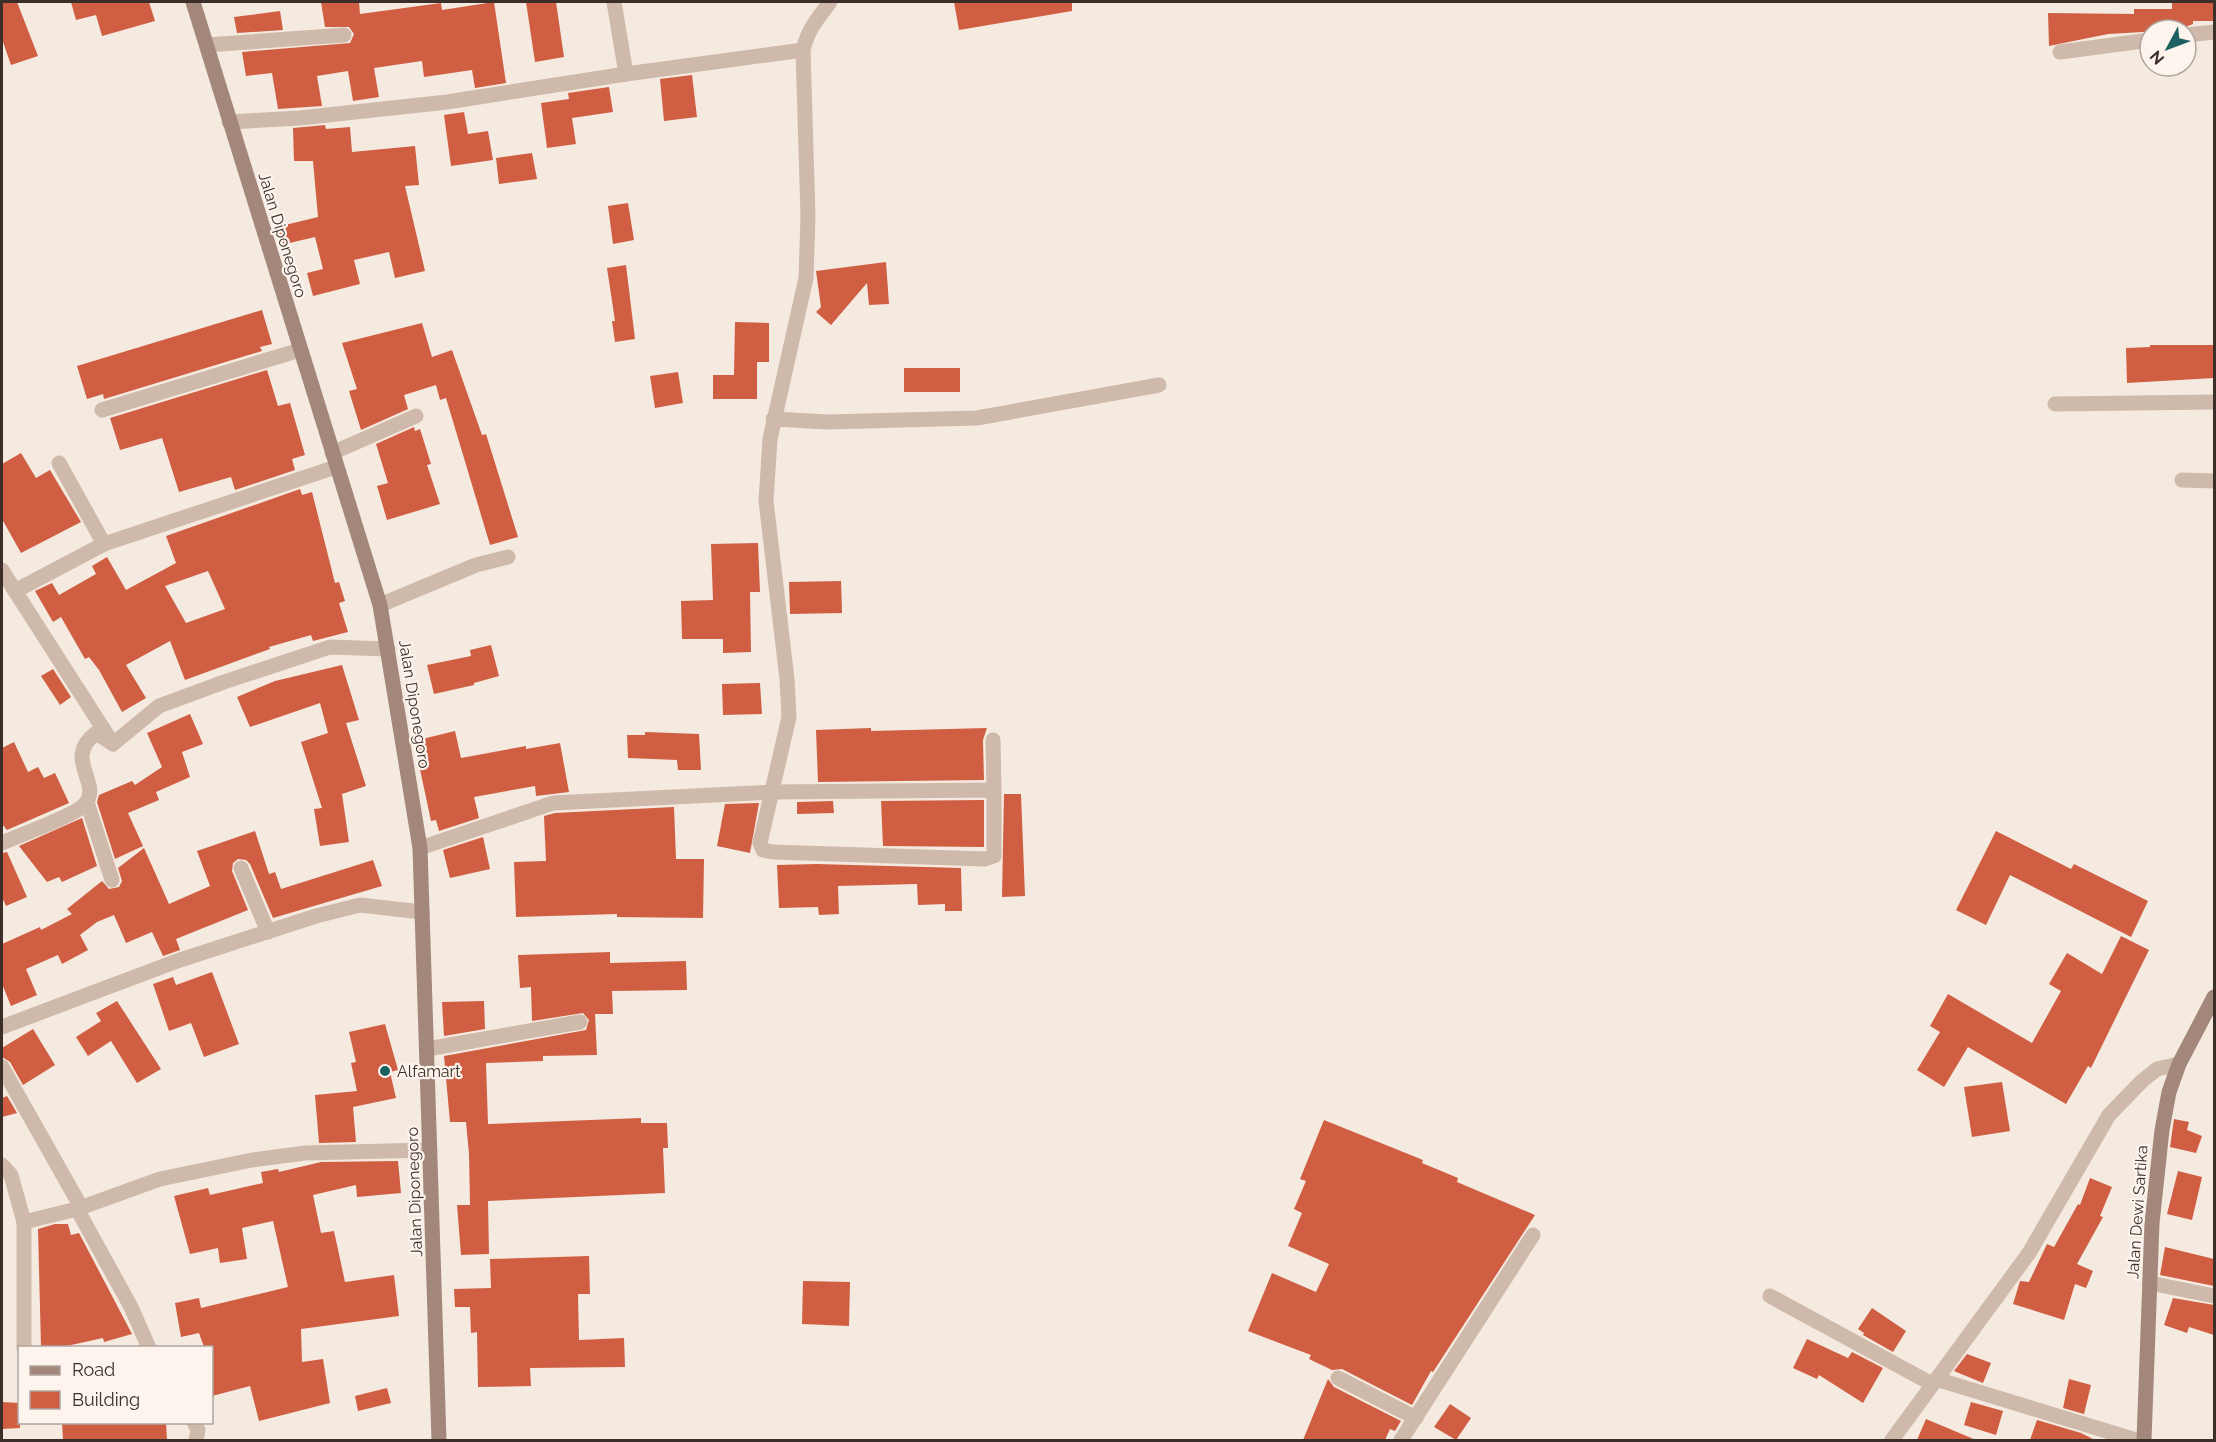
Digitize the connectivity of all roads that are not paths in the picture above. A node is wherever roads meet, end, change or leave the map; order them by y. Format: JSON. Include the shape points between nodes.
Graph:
{"nodes":[{"id":1,"x":193,"y":2,"type":"edge"},
{"id":2,"x":614,"y":2,"type":"edge"},
{"id":3,"x":830,"y":2,"type":"edge"},
{"id":4,"x":2214,"y":32,"type":"edge"},
{"id":5,"x":2198,"y":34,"type":"edge"},
{"id":6,"x":344,"y":35,"type":"dead end"},
{"id":7,"x":2138,"y":42,"type":"edge"},
{"id":8,"x":207,"y":45,"type":"junction"},
{"id":9,"x":803,"y":50,"type":"junction"},
{"id":10,"x":2060,"y":52,"type":"dead end"},
{"id":11,"x":626,"y":74,"type":"junction"},
{"id":12,"x":229,"y":122,"type":"junction"},
{"id":13,"x":300,"y":350,"type":"junction"},
{"id":14,"x":1159,"y":385,"type":"dead end"},
{"id":15,"x":2214,"y":402,"type":"edge"},
{"id":16,"x":2055,"y":404,"type":"dead end"},
{"id":17,"x":102,"y":410,"type":"dead end"},
{"id":18,"x":416,"y":416,"type":"dead end"},
{"id":19,"x":773,"y":419,"type":"junction"},
{"id":20,"x":334,"y":460,"type":"junction"},
{"id":21,"x":59,"y":463,"type":"dead end"},
{"id":22,"x":2182,"y":480,"type":"dead end"},
{"id":23,"x":2214,"y":481,"type":"edge"},
{"id":24,"x":104,"y":544,"type":"junction"},
{"id":25,"x":508,"y":557,"type":"dead end"},
{"id":26,"x":2,"y":570,"type":"edge"},
{"id":27,"x":15,"y":591,"type":"junction"},
{"id":28,"x":380,"y":605,"type":"junction"},
{"id":29,"x":388,"y":649,"type":"junction"},
{"id":30,"x":993,"y":740,"type":"dead end"},
{"id":31,"x":113,"y":744,"type":"junction"},
{"id":32,"x":994,"y":790,"type":"junction"},
{"id":33,"x":773,"y":792,"type":"junction"},
{"id":34,"x":87,"y":802,"type":"junction"},
{"id":35,"x":2,"y":843,"type":"edge"},
{"id":36,"x":420,"y":848,"type":"junction"},
{"id":37,"x":241,"y":868,"type":"dead end"},
{"id":38,"x":112,"y":880,"type":"dead end"},
{"id":39,"x":422,"y":912,"type":"junction"},
{"id":40,"x":268,"y":932,"type":"junction"},
{"id":41,"x":2214,"y":997,"type":"edge"},
{"id":42,"x":580,"y":1022,"type":"dead end"},
{"id":43,"x":2,"y":1027,"type":"edge"},
{"id":44,"x":427,"y":1049,"type":"junction"},
{"id":45,"x":2180,"y":1064,"type":"junction"},
{"id":46,"x":2,"y":1067,"type":"edge"},
{"id":47,"x":430,"y":1150,"type":"junction"},
{"id":48,"x":2,"y":1165,"type":"edge"},
{"id":49,"x":79,"y":1208,"type":"junction"},
{"id":50,"x":24,"y":1222,"type":"junction"},
{"id":51,"x":1533,"y":1235,"type":"dead end"},
{"id":52,"x":2150,"y":1283,"type":"junction"},
{"id":53,"x":1770,"y":1296,"type":"dead end"},
{"id":54,"x":2214,"y":1296,"type":"edge"},
{"id":55,"x":24,"y":1346,"type":"edge"},
{"id":56,"x":147,"y":1346,"type":"edge"},
{"id":57,"x":1338,"y":1378,"type":"dead end"},
{"id":58,"x":1934,"y":1382,"type":"junction"},
{"id":59,"x":1416,"y":1418,"type":"junction"},
{"id":60,"x":195,"y":1424,"type":"edge"},
{"id":61,"x":196,"y":1440,"type":"edge"},
{"id":62,"x":439,"y":1440,"type":"edge"},
{"id":63,"x":1401,"y":1440,"type":"edge"},
{"id":64,"x":1892,"y":1440,"type":"edge"},
{"id":65,"x":2136,"y":1440,"type":"edge"},
{"id":66,"x":2144,"y":1440,"type":"edge"}],
"edges":[{"from":1,"to":8,"type":"street","name":"Jalan Diponegoro"},
{"from":2,"to":11,"type":"street"},
{"from":3,"to":9,"type":"street","via":[[823,15],[809,27]]},
{"from":4,"to":5,"type":"street"},
{"from":6,"to":8,"type":"street"},
{"from":7,"to":10,"type":"street"},
{"from":8,"to":12,"type":"street","name":"Jalan Diponegoro"},
{"from":9,"to":11,"type":"street"},
{"from":9,"to":19,"type":"street","via":[[806,278]]},
{"from":11,"to":12,"type":"street","via":[[447,102]]},
{"from":12,"to":13,"type":"street","name":"Jalan Diponegoro"},
{"from":13,"to":17,"type":"street"},
{"from":13,"to":20,"type":"street","name":"Jalan Diponegoro"},
{"from":14,"to":19,"type":"street","via":[[977,418],[828,422]]},
{"from":15,"to":16,"type":"street"},
{"from":18,"to":20,"type":"street"},
{"from":19,"to":33,"type":"street","via":[[766,501],[789,717]]},
{"from":20,"to":24,"type":"street"},
{"from":20,"to":28,"type":"street","name":"Jalan Diponegoro"},
{"from":21,"to":24,"type":"street"},
{"from":22,"to":23,"type":"street"},
{"from":24,"to":27,"type":"street"},
{"from":25,"to":28,"type":"street","via":[[476,565]]},
{"from":26,"to":27,"type":"street"},
{"from":27,"to":31,"type":"street"},
{"from":28,"to":29,"type":"street","name":"Jalan Diponegoro"},
{"from":29,"to":31,"type":"street","via":[[330,647],[224,682],[159,706]]},
{"from":29,"to":36,"type":"street","name":"Jalan Diponegoro"},
{"from":30,"to":32,"type":"street"},
{"from":31,"to":34,"type":"street","via":[[96,733],[82,748],[80,756],[90,795]]},
{"from":32,"to":33,"type":"street"},
{"from":32,"to":33,"type":"street","via":[[995,851],[994,856],[985,859],[763,850],[760,843]]},
{"from":33,"to":36,"type":"street","via":[[553,802]]},
{"from":34,"to":35,"type":"street"},
{"from":34,"to":38,"type":"street"},
{"from":36,"to":39,"type":"street","name":"Jalan Diponegoro"},
{"from":37,"to":40,"type":"street"},
{"from":39,"to":40,"type":"street","via":[[360,905]]},
{"from":39,"to":44,"type":"street","name":"Jalan Diponegoro"},
{"from":40,"to":43,"type":"street","via":[[177,961]]},
{"from":41,"to":45,"type":"street","name":"Jalan Dewi Sartika"},
{"from":42,"to":44,"type":"street"},
{"from":44,"to":47,"type":"street","name":"Jalan Diponegoro"},
{"from":45,"to":52,"type":"street","name":"Jalan Dewi Sartika","via":[[2169,1092],[2157,1169]]},
{"from":45,"to":58,"type":"street","via":[[2157,1069],[2109,1115],[2029,1253]]},
{"from":46,"to":49,"type":"street"},
{"from":47,"to":49,"type":"street","via":[[305,1153],[252,1160],[160,1179]]},
{"from":47,"to":62,"type":"street","name":"Jalan Diponegoro"},
{"from":48,"to":50,"type":"street","via":[[11,1174]]},
{"from":49,"to":50,"type":"street"},
{"from":49,"to":56,"type":"street","via":[[131,1307]]},
{"from":50,"to":55,"type":"street"},
{"from":51,"to":59,"type":"street"},
{"from":52,"to":54,"type":"street"},
{"from":52,"to":66,"type":"street","name":"Jalan Dewi Sartika"},
{"from":53,"to":58,"type":"street"},
{"from":57,"to":59,"type":"street"},
{"from":58,"to":64,"type":"street"},
{"from":58,"to":65,"type":"street"},
{"from":59,"to":63,"type":"street"},
{"from":60,"to":61,"type":"street"}]}
